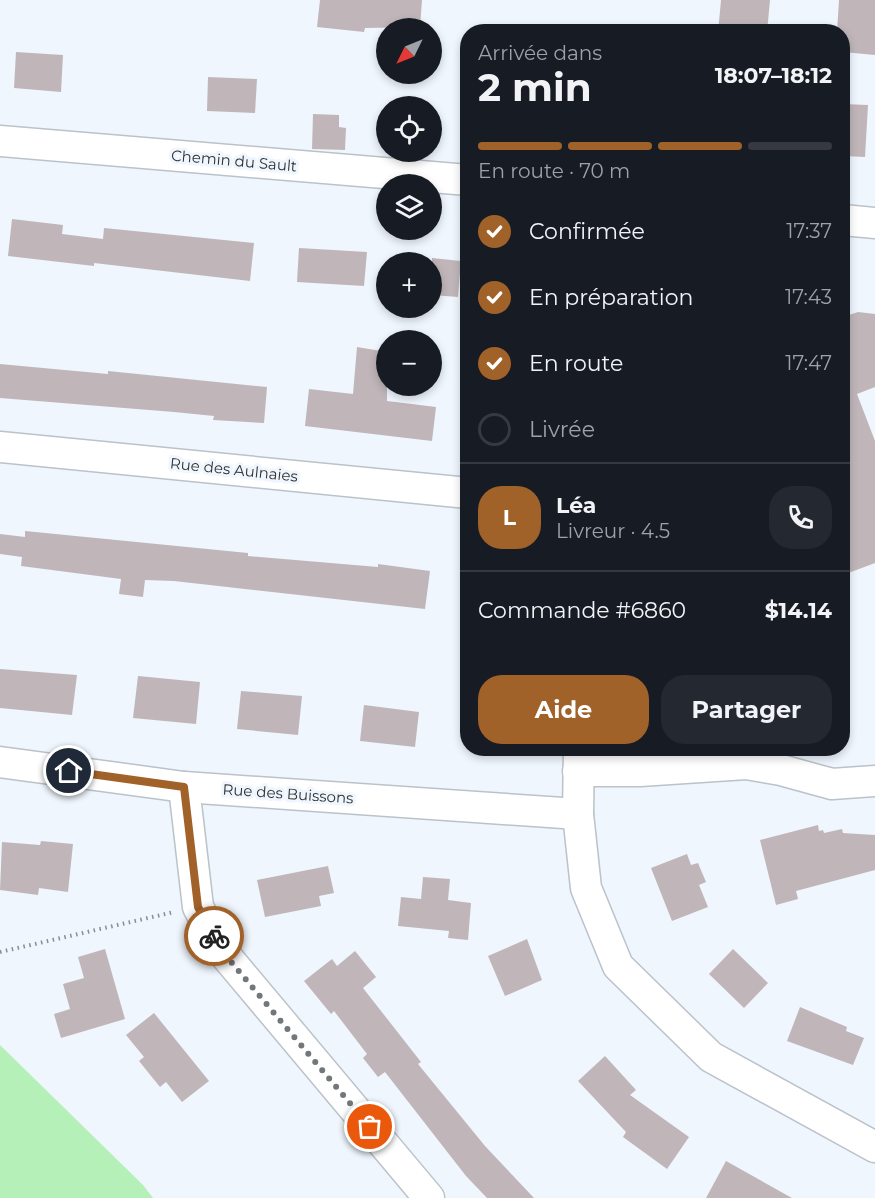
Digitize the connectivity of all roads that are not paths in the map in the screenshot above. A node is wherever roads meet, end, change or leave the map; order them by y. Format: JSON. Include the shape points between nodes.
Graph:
{"nodes":[{"id":1,"x":0,"y":141,"type":"edge"},
{"id":2,"x":460,"y":179,"type":"edge"},
{"id":3,"x":850,"y":220,"type":"edge"},
{"id":4,"x":875,"y":223,"type":"edge"},
{"id":5,"x":0,"y":447,"type":"edge"},
{"id":6,"x":460,"y":492,"type":"edge"},
{"id":7,"x":579,"y":760,"type":"edge"},
{"id":8,"x":0,"y":762,"type":"edge"},
{"id":9,"x":875,"y":781,"type":"edge"},
{"id":10,"x":184,"y":787,"type":"junction"},
{"id":11,"x":578,"y":814,"type":"junction"},
{"id":12,"x":875,"y":1147,"type":"edge"},
{"id":13,"x":429,"y":1198,"type":"edge"}],
"edges":[{"from":1,"to":2,"type":"street","name":"Chemin du Sault"},
{"from":3,"to":4,"type":"street"},
{"from":5,"to":6,"type":"street","name":"Rue des Aulnaies"},
{"from":7,"to":9,"type":"street","via":[[640,771],[746,764],[832,784]]},
{"from":7,"to":11,"type":"street"},
{"from":8,"to":10,"type":"street","name":"Rue des Buissons"},
{"from":10,"to":11,"type":"street","name":"Rue des Buissons"},
{"from":10,"to":13,"type":"street","via":[[198,907],[221,950]]},
{"from":11,"to":12,"type":"street","via":[[585,888],[618,966],[711,1057]]}]}
